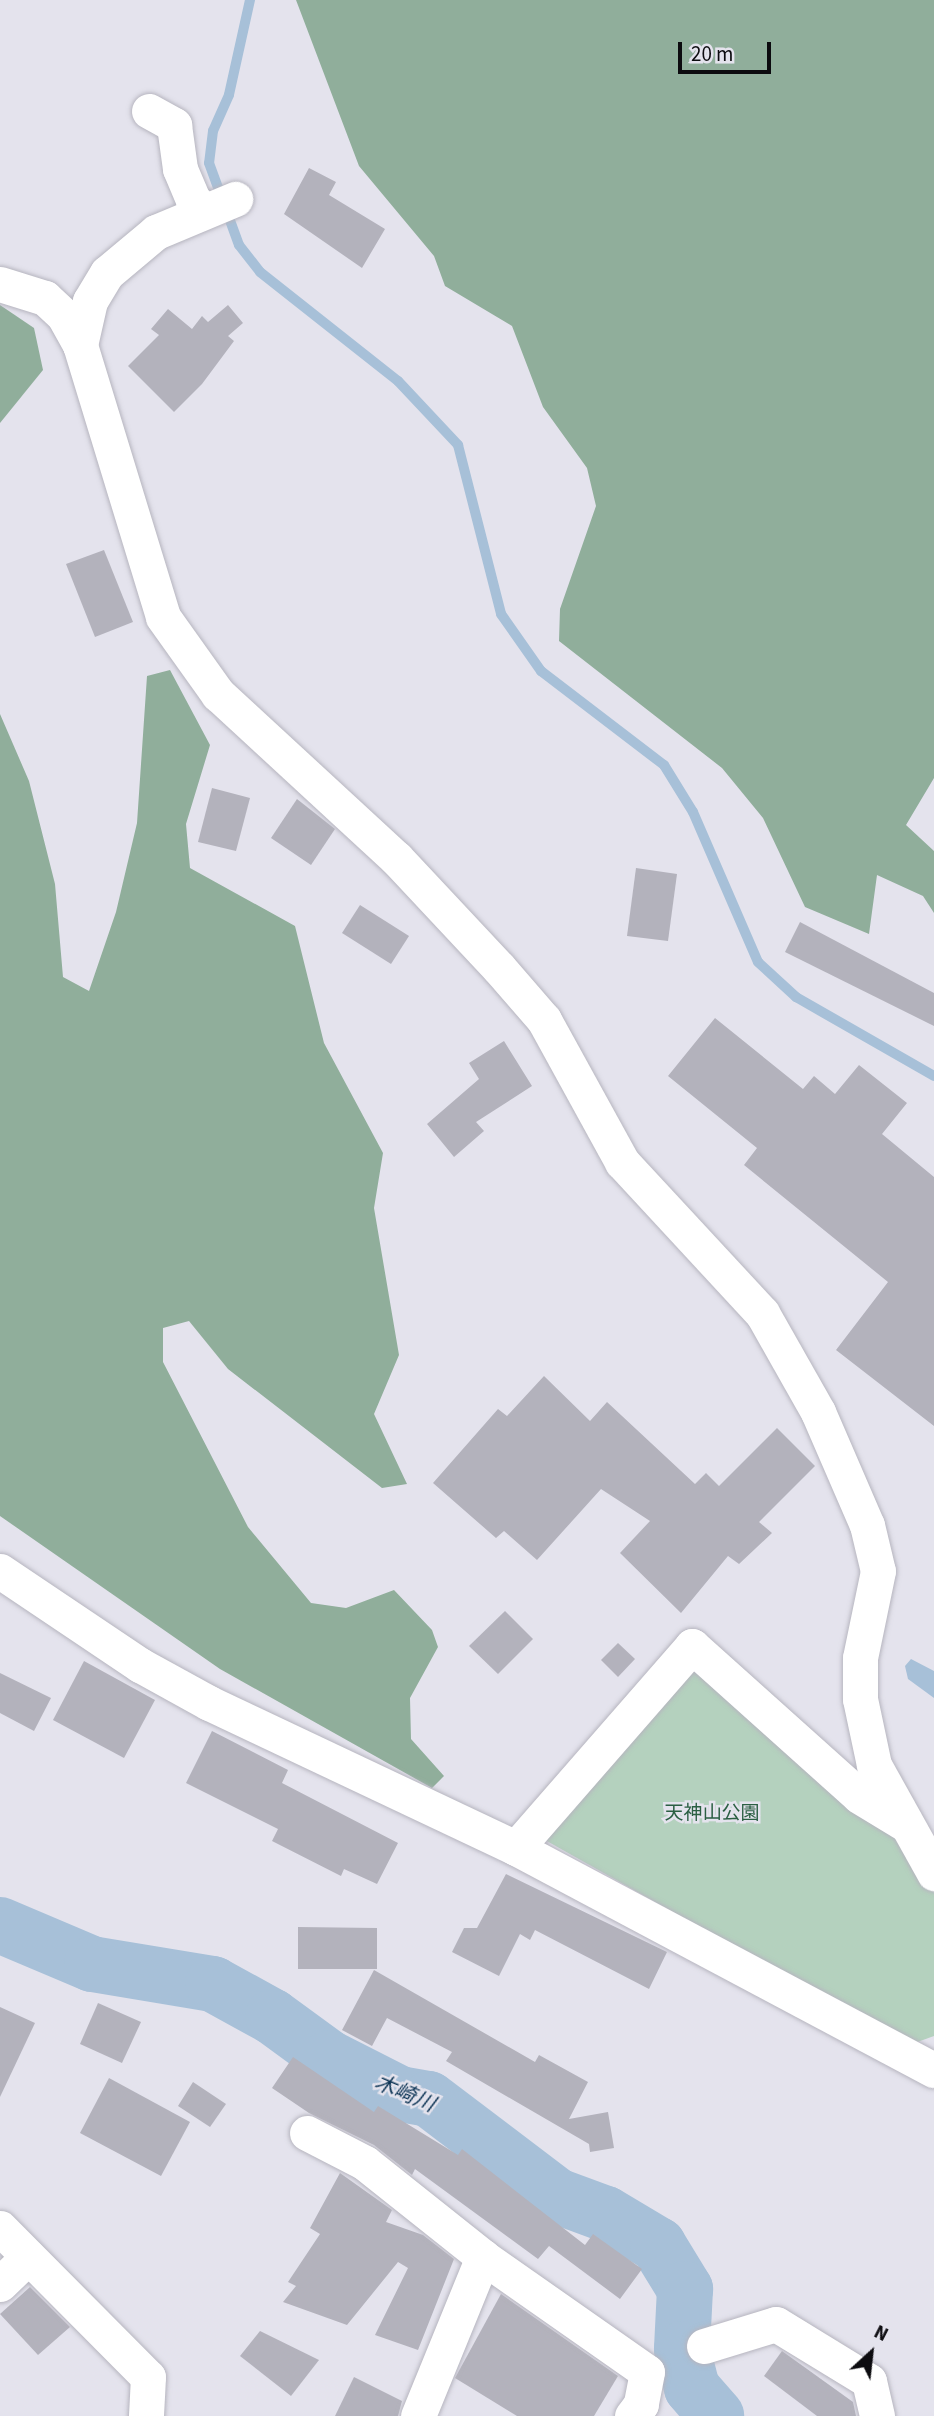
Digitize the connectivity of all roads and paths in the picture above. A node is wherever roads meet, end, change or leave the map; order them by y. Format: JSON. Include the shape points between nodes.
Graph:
{"nodes":[{"id":1,"x":149,"y":111,"type":"dead end"},
{"id":2,"x":0,"y":284,"type":"edge"},
{"id":3,"x":80,"y":345,"type":"junction"},
{"id":4,"x":0,"y":1571,"type":"edge"},
{"id":5,"x":905,"y":1825,"type":"junction"},
{"id":6,"x":516,"y":1848,"type":"junction"},
{"id":7,"x":934,"y":1873,"type":"edge"},
{"id":8,"x":934,"y":2070,"type":"edge"},
{"id":9,"x":307,"y":2133,"type":"dead end"},
{"id":10,"x":0,"y":2228,"type":"edge"},
{"id":11,"x":28,"y":2257,"type":"junction"},
{"id":12,"x":483,"y":2257,"type":"junction"},
{"id":13,"x":0,"y":2284,"type":"edge"},
{"id":14,"x":705,"y":2346,"type":"dead end"},
{"id":15,"x":146,"y":2416,"type":"edge"},
{"id":16,"x":418,"y":2416,"type":"edge"},
{"id":17,"x":632,"y":2416,"type":"edge"},
{"id":18,"x":877,"y":2416,"type":"edge"}],
"edges":[{"from":1,"to":3,"type":"street","via":[[174,125],[180,169],[193,200],[219,204],[156,232],[107,273],[90,301]]},
{"from":2,"to":3,"type":"street","via":[[45,298],[64,316]]},
{"from":3,"to":5,"type":"street","via":[[163,617],[218,694],[396,858],[544,1020],[622,1162],[762,1312],[818,1412],[867,1525],[878,1571],[860,1658],[860,1699],[874,1765]]},
{"from":4,"to":6,"type":"street","via":[[140,1665],[209,1703]]},
{"from":5,"to":6,"type":"street","via":[[859,1796],[692,1646]]},
{"from":5,"to":7,"type":"street"},
{"from":6,"to":8,"type":"street"},
{"from":9,"to":12,"type":"street","via":[[365,2163]]},
{"from":10,"to":11,"type":"street"},
{"from":11,"to":13,"type":"street"},
{"from":11,"to":15,"type":"street","via":[[148,2377]]},
{"from":12,"to":16,"type":"street"},
{"from":12,"to":17,"type":"street","via":[[647,2372],[641,2403]]},
{"from":14,"to":18,"type":"street","via":[[776,2324],[869,2381]]}]}
